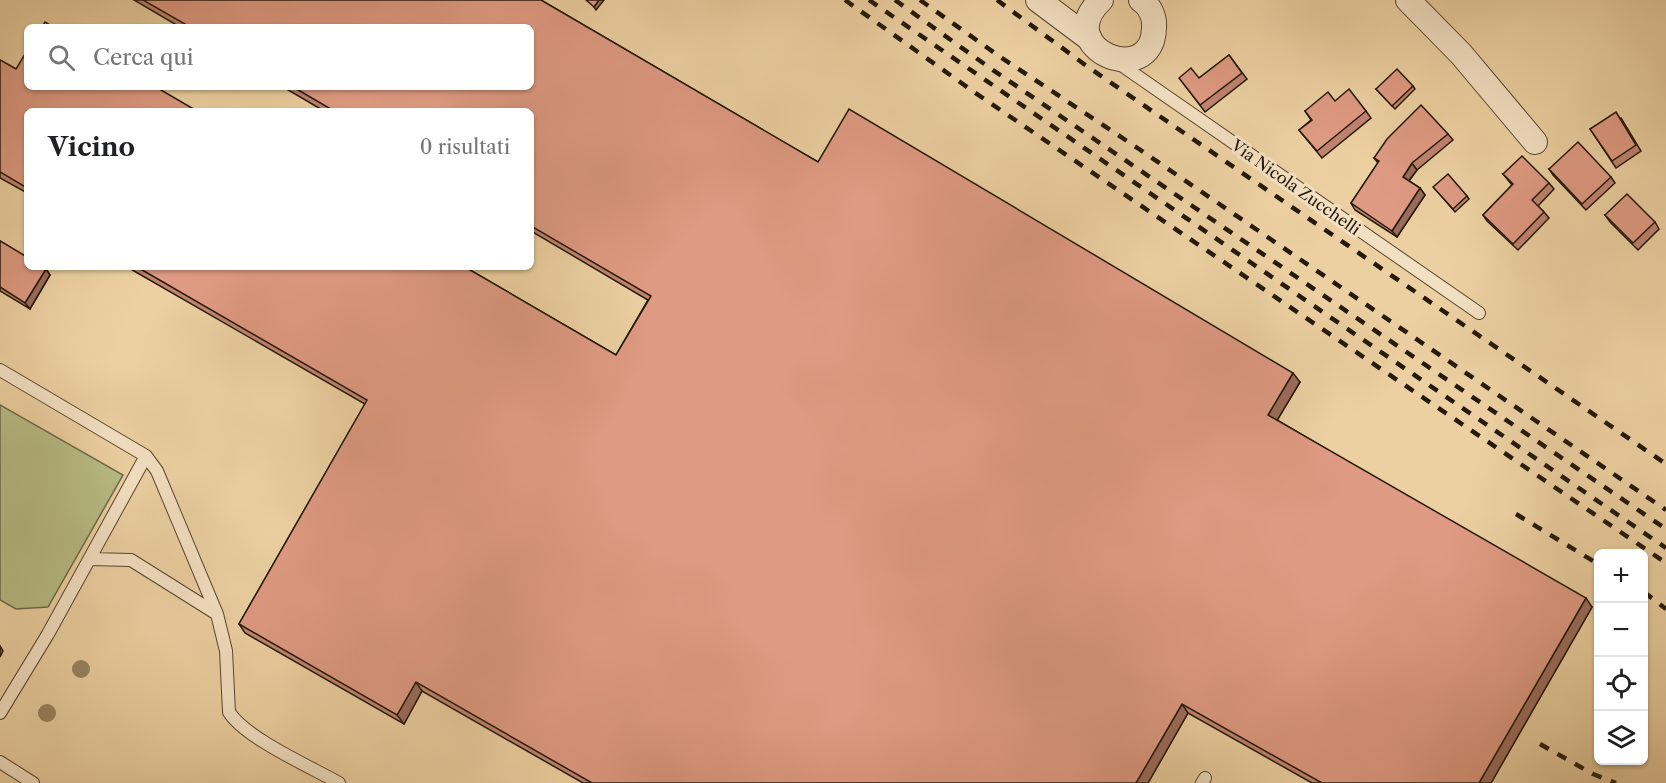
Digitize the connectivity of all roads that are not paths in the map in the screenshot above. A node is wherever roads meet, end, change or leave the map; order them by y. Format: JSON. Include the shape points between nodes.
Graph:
{"nodes":[{"id":1,"x":1038,"y":0,"type":"edge"},
{"id":2,"x":1101,"y":0,"type":"edge"},
{"id":3,"x":1141,"y":0,"type":"edge"},
{"id":4,"x":1408,"y":0,"type":"edge"},
{"id":5,"x":1090,"y":39,"type":"junction"},
{"id":6,"x":1113,"y":60,"type":"junction"},
{"id":7,"x":1535,"y":142,"type":"dead end"},
{"id":8,"x":1479,"y":313,"type":"dead end"},
{"id":9,"x":0,"y":370,"type":"edge"},
{"id":10,"x":146,"y":456,"type":"junction"},
{"id":11,"x":90,"y":559,"type":"junction"},
{"id":12,"x":217,"y":614,"type":"junction"},
{"id":13,"x":0,"y":713,"type":"edge"},
{"id":14,"x":0,"y":762,"type":"edge"},
{"id":15,"x":33,"y":783,"type":"edge"},
{"id":16,"x":339,"y":783,"type":"edge"}],
"edges":[{"from":1,"to":5,"type":"street","name":"Via Nicola Zucchelli"},
{"from":2,"to":5,"type":"street","via":[[1089,17]]},
{"from":3,"to":6,"type":"street","via":[[1155,22],[1150,43],[1135,57]]},
{"from":4,"to":7,"type":"street","via":[[1461,54]]},
{"from":5,"to":6,"type":"street","name":"Via Nicola Zucchelli","via":[[1095,48]]},
{"from":6,"to":8,"type":"lane","name":"Via Nicola Zucchelli"},
{"from":9,"to":10,"type":"lane"},
{"from":10,"to":11,"type":"lane"},
{"from":10,"to":12,"type":"lane","via":[[157,471]]},
{"from":11,"to":12,"type":"lane","via":[[131,560]]},
{"from":11,"to":13,"type":"lane"},
{"from":12,"to":16,"type":"lane","via":[[226,651],[230,712],[234,720],[248,732]]},
{"from":14,"to":15,"type":"lane"}]}
